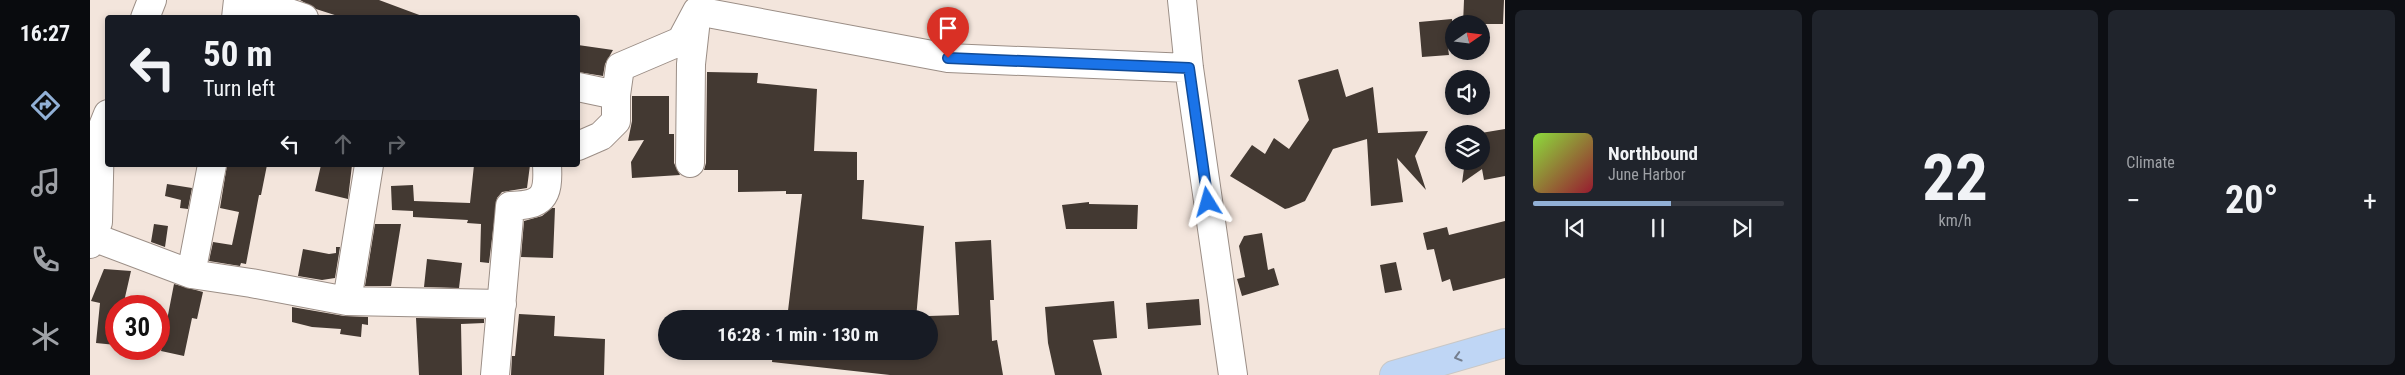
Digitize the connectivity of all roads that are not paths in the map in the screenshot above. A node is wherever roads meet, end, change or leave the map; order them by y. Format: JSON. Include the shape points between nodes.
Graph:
{"nodes":[{"id":1,"x":152,"y":0,"type":"edge"},
{"id":2,"x":238,"y":0,"type":"edge"},
{"id":3,"x":250,"y":0,"type":"edge"},
{"id":4,"x":1182,"y":0,"type":"edge"},
{"id":5,"x":697,"y":6,"type":"edge"},
{"id":6,"x":147,"y":15,"type":"edge"},
{"id":7,"x":236,"y":15,"type":"edge"},
{"id":8,"x":295,"y":15,"type":"edge"},
{"id":9,"x":1189,"y":68,"type":"junction"},
{"id":10,"x":580,"y":87,"type":"edge"},
{"id":11,"x":616,"y":95,"type":"junction"},
{"id":12,"x":99,"y":126,"type":"edge"},
{"id":13,"x":580,"y":145,"type":"edge"},
{"id":14,"x":690,"y":163,"type":"dead end"},
{"id":15,"x":212,"y":167,"type":"edge"},
{"id":16,"x":369,"y":167,"type":"edge"},
{"id":17,"x":547,"y":167,"type":"edge"},
{"id":18,"x":91,"y":240,"type":"edge"},
{"id":19,"x":191,"y":274,"type":"junction"},
{"id":20,"x":347,"y":301,"type":"junction"},
{"id":21,"x":502,"y":304,"type":"junction"},
{"id":22,"x":1505,"y":344,"type":"edge"},
{"id":23,"x":495,"y":375,"type":"edge"},
{"id":24,"x":1233,"y":375,"type":"edge"},
{"id":25,"x":1394,"y":375,"type":"edge"}],
"edges":[{"from":1,"to":6,"type":"street"},
{"from":2,"to":7,"type":"street"},
{"from":3,"to":8,"type":"street"},
{"from":4,"to":9,"type":"street"},
{"from":5,"to":9,"type":"street","via":[[948,58]]},
{"from":5,"to":11,"type":"street","via":[[681,41],[620,67]]},
{"from":5,"to":14,"type":"street","via":[[691,64]]},
{"from":9,"to":24,"type":"street"},
{"from":10,"to":11,"type":"street"},
{"from":11,"to":13,"type":"street","via":[[616,121],[601,136]]},
{"from":12,"to":18,"type":"street","via":[[98,222]]},
{"from":15,"to":19,"type":"street"},
{"from":16,"to":20,"type":"street"},
{"from":17,"to":21,"type":"street","via":[[543,196],[531,205],[510,206]]},
{"from":18,"to":19,"type":"street"},
{"from":19,"to":20,"type":"street"},
{"from":20,"to":21,"type":"street"},
{"from":21,"to":23,"type":"street"},
{"from":22,"to":25,"type":"highway","one_way":true}]}
